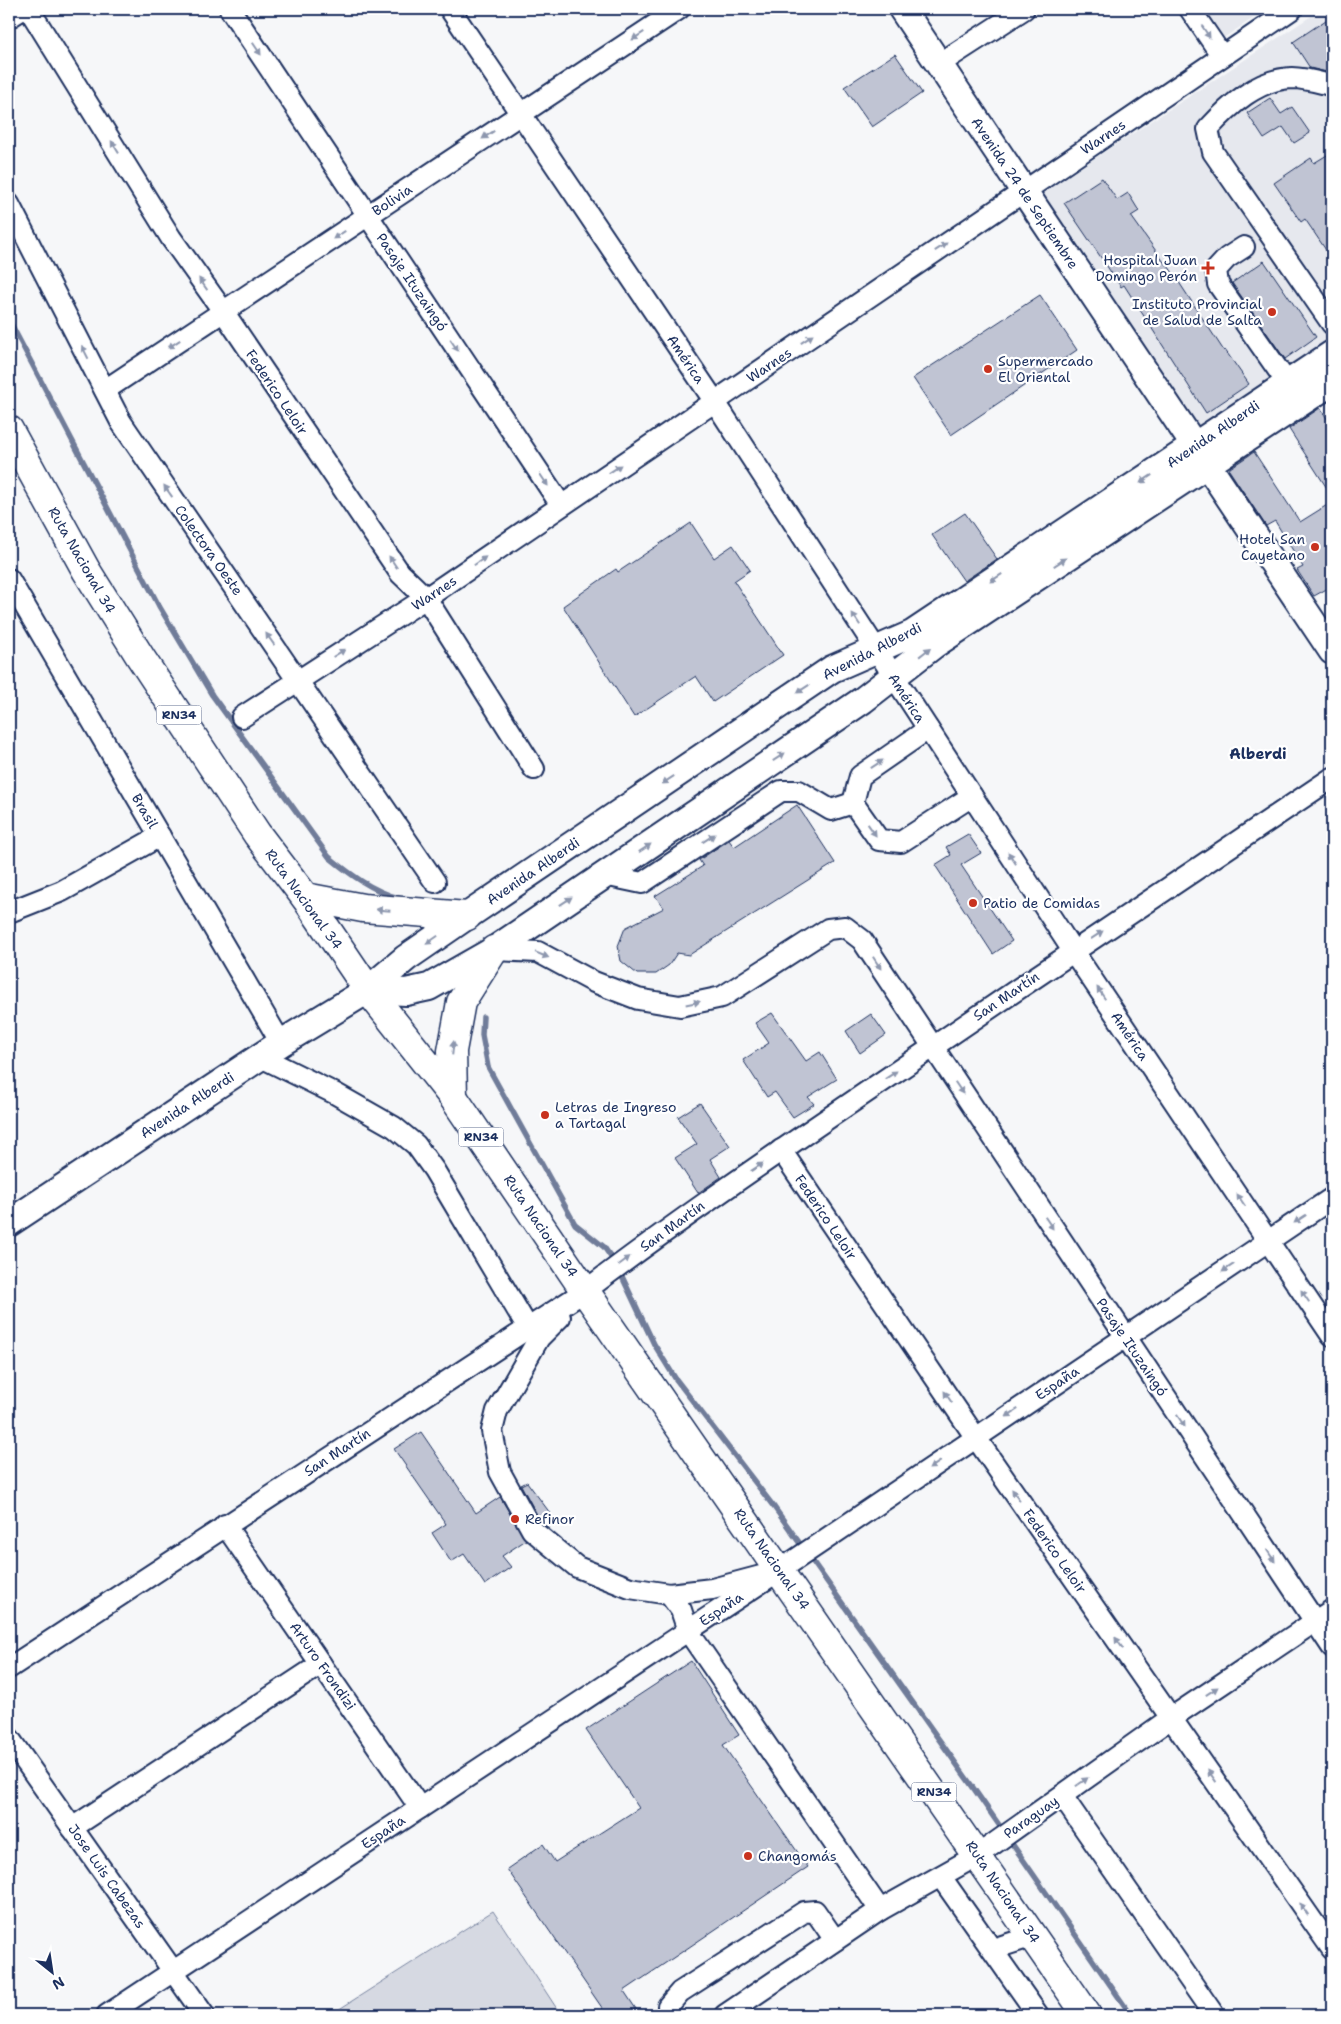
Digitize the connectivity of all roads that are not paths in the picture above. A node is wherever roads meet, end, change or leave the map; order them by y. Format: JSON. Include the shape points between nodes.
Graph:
{"nodes":[{"id":1,"x":17,"y":9,"type":"edge"},
{"id":2,"x":29,"y":9,"type":"edge"},
{"id":3,"x":230,"y":9,"type":"edge"},
{"id":4,"x":450,"y":9,"type":"edge"},
{"id":5,"x":679,"y":9,"type":"edge"},
{"id":6,"x":902,"y":9,"type":"edge"},
{"id":7,"x":1024,"y":9,"type":"edge"},
{"id":8,"x":1190,"y":9,"type":"edge"},
{"id":9,"x":1292,"y":9,"type":"edge"},
{"id":10,"x":9,"y":14,"type":"edge"},
{"id":11,"x":1222,"y":56,"type":"junction"},
{"id":12,"x":939,"y":64,"type":"junction"},
{"id":13,"x":1332,"y":86,"type":"edge"},
{"id":14,"x":520,"y":113,"type":"junction"},
{"id":15,"x":1024,"y":191,"type":"junction"},
{"id":16,"x":9,"y":204,"type":"edge"},
{"id":17,"x":368,"y":216,"type":"junction"},
{"id":18,"x":1244,"y":247,"type":"dead end"},
{"id":19,"x":223,"y":311,"type":"junction"},
{"id":20,"x":1332,"y":324,"type":"edge"},
{"id":21,"x":1332,"y":354,"type":"edge"},
{"id":22,"x":1332,"y":382,"type":"edge"},
{"id":23,"x":1288,"y":384,"type":"junction"},
{"id":24,"x":105,"y":390,"type":"junction"},
{"id":25,"x":715,"y":402,"type":"junction"},
{"id":26,"x":9,"y":430,"type":"edge"},
{"id":27,"x":1201,"y":456,"type":"junction"},
{"id":28,"x":16,"y":463,"type":"edge"},
{"id":29,"x":561,"y":505,"type":"junction"},
{"id":30,"x":9,"y":579,"type":"edge"},
{"id":31,"x":426,"y":598,"type":"junction"},
{"id":32,"x":877,"y":650,"type":"junction"},
{"id":33,"x":1332,"y":651,"type":"edge"},
{"id":34,"x":894,"y":676,"type":"junction"},
{"id":35,"x":298,"y":680,"type":"junction"},
{"id":36,"x":242,"y":717,"type":"dead end"},
{"id":37,"x":928,"y":729,"type":"junction"},
{"id":38,"x":534,"y":769,"type":"dead end"},
{"id":39,"x":1332,"y":778,"type":"edge"},
{"id":40,"x":972,"y":796,"type":"junction"},
{"id":41,"x":853,"y":803,"type":"junction"},
{"id":42,"x":160,"y":836,"type":"junction"},
{"id":43,"x":580,"y":839,"type":"junction"},
{"id":44,"x":604,"y":875,"type":"junction"},
{"id":45,"x":435,"y":882,"type":"dead end"},
{"id":46,"x":305,"y":897,"type":"junction"},
{"id":47,"x":9,"y":912,"type":"edge"},
{"id":48,"x":467,"y":916,"type":"junction"},
{"id":49,"x":494,"y":950,"type":"junction"},
{"id":50,"x":1073,"y":951,"type":"junction"},
{"id":51,"x":368,"y":990,"type":"junction"},
{"id":52,"x":932,"y":1047,"type":"junction"},
{"id":53,"x":271,"y":1050,"type":"junction"},
{"id":54,"x":453,"y":1097,"type":"junction"},
{"id":55,"x":781,"y":1150,"type":"junction"},
{"id":56,"x":1332,"y":1198,"type":"edge"},
{"id":57,"x":9,"y":1223,"type":"edge"},
{"id":58,"x":1268,"y":1241,"type":"junction"},
{"id":59,"x":585,"y":1291,"type":"junction"},
{"id":60,"x":528,"y":1328,"type":"junction"},
{"id":61,"x":1332,"y":1336,"type":"edge"},
{"id":62,"x":1125,"y":1337,"type":"junction"},
{"id":63,"x":976,"y":1438,"type":"junction"},
{"id":64,"x":225,"y":1525,"type":"junction"},
{"id":65,"x":798,"y":1558,"type":"junction"},
{"id":66,"x":668,"y":1594,"type":"junction"},
{"id":67,"x":1332,"y":1610,"type":"edge"},
{"id":68,"x":1315,"y":1621,"type":"junction"},
{"id":69,"x":688,"y":1631,"type":"junction"},
{"id":70,"x":1332,"y":1647,"type":"edge"},
{"id":71,"x":322,"y":1664,"type":"junction"},
{"id":72,"x":9,"y":1668,"type":"edge"},
{"id":73,"x":1171,"y":1718,"type":"junction"},
{"id":74,"x":9,"y":1738,"type":"edge"},
{"id":75,"x":1062,"y":1796,"type":"junction"},
{"id":76,"x":420,"y":1808,"type":"junction"},
{"id":77,"x":72,"y":1828,"type":"junction"},
{"id":78,"x":997,"y":1841,"type":"junction"},
{"id":79,"x":941,"y":1877,"type":"junction"},
{"id":80,"x":880,"y":1910,"type":"junction"},
{"id":81,"x":1033,"y":1936,"type":"junction"},
{"id":82,"x":836,"y":1940,"type":"junction"},
{"id":83,"x":1332,"y":1949,"type":"edge"},
{"id":84,"x":993,"y":1950,"type":"junction"},
{"id":85,"x":174,"y":1971,"type":"junction"},
{"id":86,"x":668,"y":2006,"type":"dead end"},
{"id":87,"x":107,"y":2015,"type":"edge"},
{"id":88,"x":204,"y":2015,"type":"edge"},
{"id":89,"x":725,"y":2015,"type":"edge"},
{"id":90,"x":1038,"y":2015,"type":"edge"},
{"id":91,"x":1087,"y":2015,"type":"edge"},
{"id":92,"x":1214,"y":2015,"type":"edge"}],
"edges":[{"from":1,"to":10,"type":"main road"},
{"from":19,"to":2,"type":"street","name":"Federico Leloir","one_way":true,"via":[[171,238]]},
{"from":3,"to":17,"type":"street","name":"Pasaje Ituzaingó","one_way":true},
{"from":4,"to":14,"type":"street","name":"América"},
{"from":5,"to":14,"type":"street","name":"Bolivia","one_way":true},
{"from":6,"to":12,"type":"main road","name":"Avenida 24 de Septiembre"},
{"from":7,"to":12,"type":"street"},
{"from":8,"to":11,"type":"street","one_way":true},
{"from":9,"to":11,"type":"street","name":"Warnes"},
{"from":11,"to":15,"type":"street","name":"Warnes"},
{"from":12,"to":15,"type":"main road","name":"Avenida 24 de Septiembre"},
{"from":13,"to":20,"type":"street","via":[[1293,78],[1270,81],[1231,104],[1208,129],[1213,152]]},
{"from":14,"to":17,"type":"street","name":"Bolivia","one_way":true},
{"from":14,"to":25,"type":"street","name":"América"},
{"from":25,"to":15,"type":"street","name":"Warnes","one_way":true},
{"from":15,"to":27,"type":"main road","name":"Avenida 24 de Septiembre"},
{"from":24,"to":16,"type":"street","name":"Colectora Oeste","one_way":true},
{"from":17,"to":19,"type":"street","name":"Bolivia","one_way":true},
{"from":17,"to":29,"type":"street","name":"Pasaje Ituzaingó","one_way":true},
{"from":18,"to":23,"type":"street","via":[[1216,270],[1218,284]]},
{"from":19,"to":24,"type":"street","name":"Bolivia","one_way":true},
{"from":31,"to":19,"type":"street","name":"Federico Leloir","one_way":true,"via":[[400,573]]},
{"from":21,"to":23,"type":"main road","name":"Avenida Alberdi"},
{"from":22,"to":27,"type":"main road","name":"Avenida Alberdi"},
{"from":23,"to":27,"type":"main road","name":"Avenida Alberdi"},
{"from":35,"to":24,"type":"street","name":"Colectora Oeste","one_way":true,"via":[[121,422]]},
{"from":29,"to":25,"type":"street","name":"Warnes","one_way":true},
{"from":32,"to":25,"type":"street","name":"América","one_way":true},
{"from":26,"to":28,"type":"highway","name":"Ruta Nacional 34","number":"RN34"},
{"from":27,"to":32,"type":"main road","name":"Avenida Alberdi","one_way":true,"via":[[912,634]]},
{"from":27,"to":33,"type":"main road","name":"Avenida 24 de Septiembre"},
{"from":34,"to":27,"type":"main road","name":"Avenida Alberdi","one_way":true},
{"from":28,"to":46,"type":"highway","name":"Ruta Nacional 34","number":"RN34","via":[[257,834]]},
{"from":31,"to":29,"type":"street","name":"Warnes","one_way":true},
{"from":30,"to":42,"type":"street","name":"Brasil"},
{"from":35,"to":31,"type":"street","name":"Warnes","one_way":true},
{"from":31,"to":38,"type":"street","name":"Federico Leloir"},
{"from":32,"to":34,"type":"street","name":"América"},
{"from":32,"to":43,"type":"main road","name":"Avenida Alberdi","one_way":true,"via":[[832,669]]},
{"from":34,"to":37,"type":"street","name":"América"},
{"from":44,"to":34,"type":"main road","name":"Avenida Alberdi","one_way":true},
{"from":35,"to":36,"type":"street","name":"Warnes"},
{"from":35,"to":45,"type":"street","name":"Colectora Oeste"},
{"from":37,"to":40,"type":"street","name":"América"},
{"from":41,"to":37,"type":"street","one_way":true,"via":[[860,776]]},
{"from":50,"to":39,"type":"street","name":"San Martín","one_way":true},
{"from":41,"to":40,"type":"street","one_way":true,"via":[[879,840],[901,842]]},
{"from":50,"to":40,"type":"street","name":"América","one_way":true},
{"from":44,"to":41,"type":"street","one_way":true,"via":[[642,883],[781,791],[800,791],[831,810]]},
{"from":42,"to":47,"type":"street","via":[[62,891]]},
{"from":42,"to":53,"type":"street","name":"Brasil"},
{"from":43,"to":44,"type":"main road","via":[[577,859],[585,869]]},
{"from":43,"to":48,"type":"main road","name":"Avenida Alberdi"},
{"from":49,"to":44,"type":"main road","name":"Avenida Alberdi","one_way":true},
{"from":48,"to":46,"type":"highway","one_way":true,"via":[[363,908]]},
{"from":46,"to":51,"type":"highway","name":"Ruta Nacional 34","number":"RN34"},
{"from":48,"to":51,"type":"main road","name":"Avenida Alberdi","one_way":true,"via":[[406,958]]},
{"from":49,"to":51,"type":"main road","name":"Avenida Alberdi","via":[[429,987],[406,992]]},
{"from":49,"to":52,"type":"street","name":"Pasaje Ituzaingó","one_way":true,"via":[[538,952],[594,982],[638,999],[680,1006],[722,997],[828,929],[845,927],[862,940]]},
{"from":54,"to":49,"type":"highway","one_way":true,"via":[[452,1051],[460,1002]]},
{"from":50,"to":52,"type":"street","name":"San Martín"},
{"from":58,"to":50,"type":"street","name":"América","one_way":true},
{"from":51,"to":53,"type":"main road","name":"Avenida Alberdi"},
{"from":51,"to":54,"type":"highway","name":"Ruta Nacional 34","number":"RN34"},
{"from":55,"to":52,"type":"street","name":"San Martín","one_way":true},
{"from":52,"to":62,"type":"street","name":"Pasaje Ituzaingó","one_way":true},
{"from":53,"to":57,"type":"main road","name":"Avenida Alberdi"},
{"from":53,"to":60,"type":"street","via":[[336,1094],[394,1127],[416,1145]]},
{"from":54,"to":59,"type":"highway","name":"Ruta Nacional 34","number":"RN34"},
{"from":59,"to":55,"type":"street","name":"San Martín","one_way":true},
{"from":63,"to":55,"type":"street","name":"Federico Leloir","one_way":true},
{"from":56,"to":58,"type":"street","name":"España","one_way":true},
{"from":61,"to":58,"type":"street","name":"América","one_way":true},
{"from":58,"to":62,"type":"street","name":"España","one_way":true},
{"from":59,"to":60,"type":"street","name":"San Martín"},
{"from":59,"to":65,"type":"highway","name":"Ruta Nacional 34","number":"RN34"},
{"from":59,"to":66,"type":"street","via":[[539,1338],[497,1411],[492,1431],[500,1472],[532,1530],[577,1567],[630,1588]]},
{"from":60,"to":64,"type":"street","name":"San Martín"},
{"from":62,"to":63,"type":"street","name":"España","one_way":true},
{"from":62,"to":68,"type":"street","name":"Pasaje Ituzaingó","one_way":true},
{"from":63,"to":65,"type":"street","name":"España","one_way":true},
{"from":73,"to":63,"type":"street","name":"Federico Leloir","one_way":true},
{"from":64,"to":71,"type":"street","name":"Arturo Frondizi"},
{"from":64,"to":72,"type":"street","name":"San Martín"},
{"from":65,"to":66,"type":"street","via":[[712,1589]]},
{"from":65,"to":69,"type":"street","name":"España"},
{"from":65,"to":78,"type":"highway","name":"Ruta Nacional 34","number":"RN34"},
{"from":66,"to":69,"type":"street","via":[[681,1610]]},
{"from":67,"to":68,"type":"street","name":"Paraguay"},
{"from":68,"to":70,"type":"street","name":"Pasaje Ituzaingó"},
{"from":73,"to":68,"type":"street","name":"Paraguay","one_way":true},
{"from":69,"to":76,"type":"street","name":"España"},
{"from":69,"to":80,"type":"street"},
{"from":71,"to":76,"type":"street","name":"Arturo Frondizi"},
{"from":71,"to":77,"type":"street"},
{"from":75,"to":73,"type":"street","name":"Paraguay","one_way":true},
{"from":83,"to":73,"type":"street","name":"Federico Leloir","one_way":true},
{"from":74,"to":77,"type":"street","name":"Jose Luis Cabezas"},
{"from":75,"to":78,"type":"street","name":"Paraguay"},
{"from":75,"to":92,"type":"street"},
{"from":76,"to":85,"type":"street","name":"España"},
{"from":77,"to":85,"type":"street","name":"Jose Luis Cabezas"},
{"from":78,"to":79,"type":"street","name":"Paraguay"},
{"from":78,"to":81,"type":"highway","name":"Ruta Nacional 34","number":"RN34"},
{"from":79,"to":80,"type":"street","name":"Paraguay"},
{"from":79,"to":84,"type":"street"},
{"from":80,"to":82,"type":"street","name":"Paraguay"},
{"from":81,"to":84,"type":"street"},
{"from":81,"to":91,"type":"highway","name":"Ruta Nacional 34","number":"RN34"},
{"from":82,"to":86,"type":"street","via":[[815,1911],[804,1912],[680,1992]]},
{"from":82,"to":89,"type":"street","name":"Paraguay"},
{"from":84,"to":90,"type":"street"},
{"from":85,"to":87,"type":"street","name":"España"},
{"from":85,"to":88,"type":"street","name":"Jose Luis Cabezas"}]}
